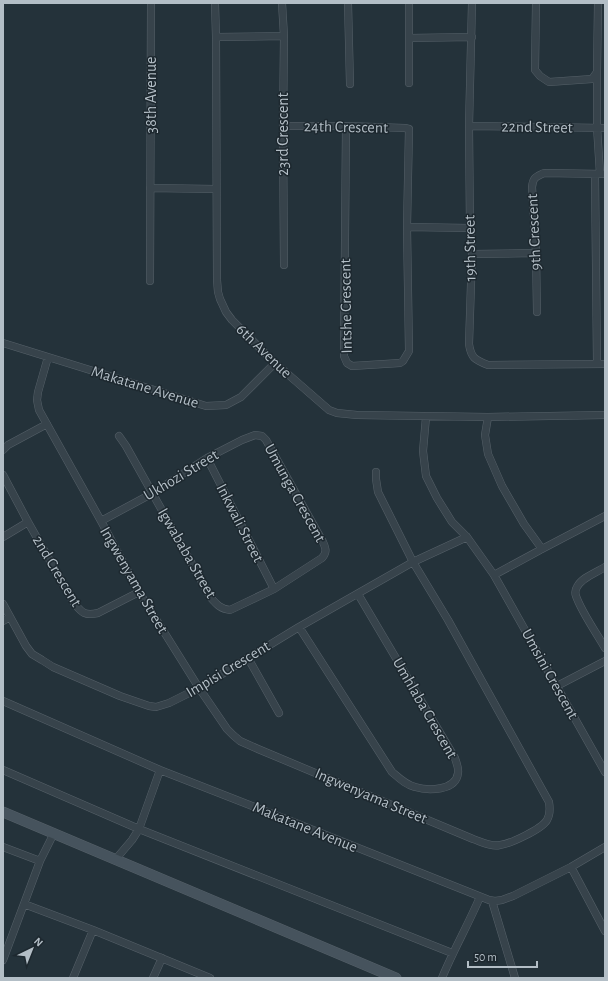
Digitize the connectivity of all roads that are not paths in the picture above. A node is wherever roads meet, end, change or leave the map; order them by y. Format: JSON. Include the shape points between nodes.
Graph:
{"nodes":[{"id":1,"x":151,"y":3,"type":"edge"},
{"id":2,"x":215,"y":3,"type":"edge"},
{"id":3,"x":282,"y":3,"type":"edge"},
{"id":4,"x":348,"y":3,"type":"edge"},
{"id":5,"x":409,"y":3,"type":"edge"},
{"id":6,"x":472,"y":3,"type":"edge"},
{"id":7,"x":536,"y":3,"type":"edge"},
{"id":8,"x":598,"y":3,"type":"edge"},
{"id":9,"x":284,"y":36,"type":"junction"},
{"id":10,"x":216,"y":37,"type":"junction"},
{"id":11,"x":409,"y":38,"type":"junction"},
{"id":12,"x":472,"y":38,"type":"junction"},
{"id":13,"x":596,"y":72,"type":"junction"},
{"id":14,"x":409,"y":83,"type":"dead end"},
{"id":15,"x":350,"y":84,"type":"dead end"},
{"id":16,"x":283,"y":126,"type":"junction"},
{"id":17,"x":346,"y":126,"type":"junction"},
{"id":18,"x":469,"y":126,"type":"junction"},
{"id":19,"x":601,"y":128,"type":"edge"},
{"id":20,"x":409,"y":129,"type":"joint"},
{"id":21,"x":600,"y":174,"type":"edge"},
{"id":22,"x":150,"y":188,"type":"junction"},
{"id":23,"x":216,"y":189,"type":"junction"},
{"id":24,"x":407,"y":227,"type":"junction"},
{"id":25,"x":470,"y":228,"type":"junction"},
{"id":26,"x":536,"y":253,"type":"junction"},
{"id":27,"x":472,"y":254,"type":"junction"},
{"id":28,"x":284,"y":265,"type":"dead end"},
{"id":29,"x":150,"y":281,"type":"dead end"},
{"id":30,"x":537,"y":312,"type":"dead end"},
{"id":31,"x":3,"y":343,"type":"edge"},
{"id":32,"x":48,"y":357,"type":"junction"},
{"id":33,"x":275,"y":363,"type":"junction"},
{"id":34,"x":597,"y":364,"type":"junction"},
{"id":35,"x":605,"y":364,"type":"edge"},
{"id":36,"x":605,"y":415,"type":"edge"},
{"id":37,"x":426,"y":417,"type":"junction"},
{"id":38,"x":488,"y":417,"type":"junction"},
{"id":39,"x":47,"y":424,"type":"junction"},
{"id":40,"x":120,"y":436,"type":"dead end"},
{"id":41,"x":262,"y":436,"type":"joint"},
{"id":42,"x":3,"y":450,"type":"edge"},
{"id":43,"x":207,"y":458,"type":"junction"},
{"id":44,"x":376,"y":472,"type":"dead end"},
{"id":45,"x":3,"y":475,"type":"edge"},
{"id":46,"x":152,"y":493,"type":"junction"},
{"id":47,"x":605,"y":516,"type":"edge"},
{"id":48,"x":101,"y":521,"type":"junction"},
{"id":49,"x":28,"y":522,"type":"junction"},
{"id":50,"x":3,"y":537,"type":"edge"},
{"id":51,"x":468,"y":537,"type":"junction"},
{"id":52,"x":542,"y":548,"type":"junction"},
{"id":53,"x":413,"y":562,"type":"junction"},
{"id":54,"x":605,"y":567,"type":"edge"},
{"id":55,"x":494,"y":575,"type":"junction"},
{"id":56,"x":274,"y":589,"type":"junction"},
{"id":57,"x":139,"y":592,"type":"junction"},
{"id":58,"x":358,"y":594,"type":"junction"},
{"id":59,"x":3,"y":604,"type":"edge"},
{"id":60,"x":224,"y":609,"type":"joint"},
{"id":61,"x":10,"y":617,"type":"junction"},
{"id":62,"x":3,"y":621,"type":"edge"},
{"id":63,"x":299,"y":627,"type":"junction"},
{"id":64,"x":605,"y":648,"type":"edge"},
{"id":65,"x":248,"y":658,"type":"junction"},
{"id":66,"x":605,"y":661,"type":"edge"},
{"id":67,"x":557,"y":686,"type":"junction"},
{"id":68,"x":199,"y":688,"type":"junction"},
{"id":69,"x":3,"y":701,"type":"edge"},
{"id":70,"x":279,"y":713,"type":"dead end"},
{"id":71,"x":3,"y":770,"type":"edge"},
{"id":72,"x":160,"y":770,"type":"junction"},
{"id":73,"x":605,"y":772,"type":"edge"},
{"id":74,"x":3,"y":812,"type":"edge"},
{"id":75,"x":139,"y":829,"type":"junction"},
{"id":76,"x":54,"y":833,"type":"junction"},
{"id":77,"x":3,"y":847,"type":"edge"},
{"id":78,"x":605,"y":847,"type":"edge"},
{"id":79,"x":115,"y":860,"type":"junction"},
{"id":80,"x":40,"y":861,"type":"junction"},
{"id":81,"x":571,"y":867,"type":"junction"},
{"id":82,"x":480,"y":897,"type":"junction"},
{"id":83,"x":492,"y":901,"type":"junction"},
{"id":84,"x":24,"y":904,"type":"junction"},
{"id":85,"x":93,"y":930,"type":"junction"},
{"id":86,"x":605,"y":931,"type":"edge"},
{"id":87,"x":452,"y":953,"type":"junction"},
{"id":88,"x":162,"y":958,"type":"junction"},
{"id":89,"x":3,"y":960,"type":"edge"},
{"id":90,"x":73,"y":978,"type":"edge"},
{"id":91,"x":153,"y":978,"type":"edge"},
{"id":92,"x":210,"y":978,"type":"edge"},
{"id":93,"x":396,"y":978,"type":"edge"},
{"id":94,"x":442,"y":978,"type":"edge"},
{"id":95,"x":515,"y":978,"type":"edge"}],
"edges":[{"from":1,"to":22,"type":"street","name":"38th Avenue"},
{"from":2,"to":10,"type":"street","name":"6th Avenue"},
{"from":3,"to":9,"type":"street","name":"23rd Crescent"},
{"from":4,"to":15,"type":"street"},
{"from":5,"to":11,"type":"street"},
{"from":6,"to":12,"type":"street","name":"19th Street"},
{"from":7,"to":13,"type":"street","via":[[535,70],[540,76],[550,82],[592,79]]},
{"from":8,"to":13,"type":"street"},
{"from":9,"to":10,"type":"street"},
{"from":9,"to":16,"type":"street","name":"23rd Crescent"},
{"from":10,"to":23,"type":"street","name":"6th Avenue"},
{"from":11,"to":12,"type":"street"},
{"from":11,"to":14,"type":"street"},
{"from":12,"to":18,"type":"street","name":"19th Street"},
{"from":13,"to":19,"type":"street"},
{"from":16,"to":17,"type":"street","name":"24th Crescent"},
{"from":16,"to":28,"type":"street","name":"23rd Crescent"},
{"from":17,"to":20,"type":"street","name":"24th Crescent"},
{"from":17,"to":24,"type":"street","name":"Intshe Crescent","via":[[344,356],[352,366],[400,363],[409,351]]},
{"from":18,"to":19,"type":"street","name":"22nd Street"},
{"from":18,"to":25,"type":"street","name":"19th Street"},
{"from":19,"to":21,"type":"street"},
{"from":20,"to":24,"type":"street","name":"Intshe Crescent"},
{"from":21,"to":26,"type":"street","name":"9th Crescent","via":[[544,173],[532,180]]},
{"from":21,"to":34,"type":"street"},
{"from":22,"to":23,"type":"street"},
{"from":22,"to":29,"type":"street","name":"38th Avenue"},
{"from":23,"to":33,"type":"street","name":"6th Avenue","via":[[217,280],[222,305],[232,320]]},
{"from":24,"to":25,"type":"street"},
{"from":25,"to":27,"type":"street","name":"19th Street"},
{"from":26,"to":27,"type":"street"},
{"from":26,"to":30,"type":"street","name":"9th Crescent"},
{"from":27,"to":34,"type":"street","name":"19th Street","via":[[469,344],[470,353],[474,358],[488,365]]},
{"from":31,"to":32,"type":"street","name":"Makatane Avenue"},
{"from":32,"to":33,"type":"street","name":"Makatane Avenue","via":[[206,406],[226,406],[241,397]]},
{"from":32,"to":39,"type":"street","name":"Ingwenyama Street","via":[[37,400]]},
{"from":33,"to":37,"type":"street","name":"6th Avenue","via":[[320,403],[337,413]]},
{"from":34,"to":35,"type":"street","name":"19th Street"},
{"from":36,"to":38,"type":"street","name":"6th Avenue"},
{"from":37,"to":38,"type":"street","name":"6th Avenue"},
{"from":37,"to":51,"type":"street","name":"Umsini Crescent","via":[[423,451],[426,476],[452,522]]},
{"from":38,"to":52,"type":"street","via":[[484,435],[488,454],[502,486],[524,524]]},
{"from":39,"to":42,"type":"street"},
{"from":39,"to":48,"type":"street","name":"Ingwenyama Street"},
{"from":40,"to":46,"type":"street","name":"Igwababa Street"},
{"from":41,"to":43,"type":"street","name":"Ukhozi Street","via":[[246,438]]},
{"from":41,"to":56,"type":"street","name":"Umunga Crescent","via":[[326,549],[326,554],[322,558]]},
{"from":43,"to":46,"type":"street","name":"Ukhozi Street"},
{"from":43,"to":56,"type":"street","name":"Inkwali Street"},
{"from":44,"to":53,"type":"street","name":"Ingwenyama Street","via":[[378,492]]},
{"from":45,"to":49,"type":"street","name":"2nd Crescent"},
{"from":46,"to":48,"type":"street","name":"Ukhozi Street"},
{"from":46,"to":60,"type":"street","name":"Igwababa Street","via":[[211,598]]},
{"from":47,"to":52,"type":"street"},
{"from":48,"to":57,"type":"street","name":"Ingwenyama Street"},
{"from":49,"to":50,"type":"street"},
{"from":49,"to":57,"type":"street","name":"2nd Crescent","via":[[74,603],[86,615],[98,613]]},
{"from":51,"to":53,"type":"street","name":"Impisi Crescent"},
{"from":51,"to":55,"type":"street","name":"Umsini Crescent"},
{"from":52,"to":55,"type":"street"},
{"from":53,"to":58,"type":"street","name":"Impisi Crescent"},
{"from":53,"to":68,"type":"street","name":"Ingwenyama Street","via":[[549,802],[550,812],[541,826],[500,845],[483,842],[240,741],[227,729]]},
{"from":54,"to":64,"type":"street","via":[[582,581],[577,587],[576,595]]},
{"from":55,"to":67,"type":"street","name":"Umsini Crescent"},
{"from":56,"to":60,"type":"street","name":"Umunga Crescent","via":[[230,610]]},
{"from":57,"to":68,"type":"street","name":"Ingwenyama Street"},
{"from":58,"to":63,"type":"street","name":"Impisi Crescent"},
{"from":58,"to":63,"type":"street","name":"Umhlaba Crescent","via":[[455,758],[458,766],[457,778],[449,785],[436,789],[415,787],[392,772]]},
{"from":59,"to":61,"type":"street","name":"Impisi Crescent"},
{"from":61,"to":62,"type":"street"},
{"from":61,"to":68,"type":"street","name":"Impisi Crescent","via":[[32,654],[53,667],[120,696],[156,707]]},
{"from":63,"to":65,"type":"street","name":"Impisi Crescent"},
{"from":65,"to":68,"type":"street","name":"Impisi Crescent"},
{"from":65,"to":70,"type":"street"},
{"from":66,"to":67,"type":"street"},
{"from":67,"to":73,"type":"street","name":"Umsini Crescent"},
{"from":69,"to":72,"type":"street","name":"Makatane Avenue"},
{"from":71,"to":75,"type":"street"},
{"from":72,"to":75,"type":"street"},
{"from":72,"to":82,"type":"street","name":"Makatane Avenue"},
{"from":74,"to":76,"type":"main road"},
{"from":75,"to":79,"type":"street"},
{"from":75,"to":87,"type":"street"},
{"from":76,"to":79,"type":"main road"},
{"from":76,"to":80,"type":"street"},
{"from":77,"to":80,"type":"street"},
{"from":78,"to":81,"type":"street"},
{"from":79,"to":93,"type":"main road"},
{"from":80,"to":84,"type":"street"},
{"from":81,"to":83,"type":"street","via":[[513,896]]},
{"from":81,"to":86,"type":"street"},
{"from":82,"to":83,"type":"street","name":"Makatane Avenue"},
{"from":82,"to":87,"type":"street"},
{"from":83,"to":95,"type":"street"},
{"from":84,"to":85,"type":"street"},
{"from":84,"to":89,"type":"street"},
{"from":85,"to":88,"type":"street"},
{"from":85,"to":90,"type":"street"},
{"from":87,"to":94,"type":"street"},
{"from":88,"to":91,"type":"street"},
{"from":88,"to":92,"type":"street"}]}
